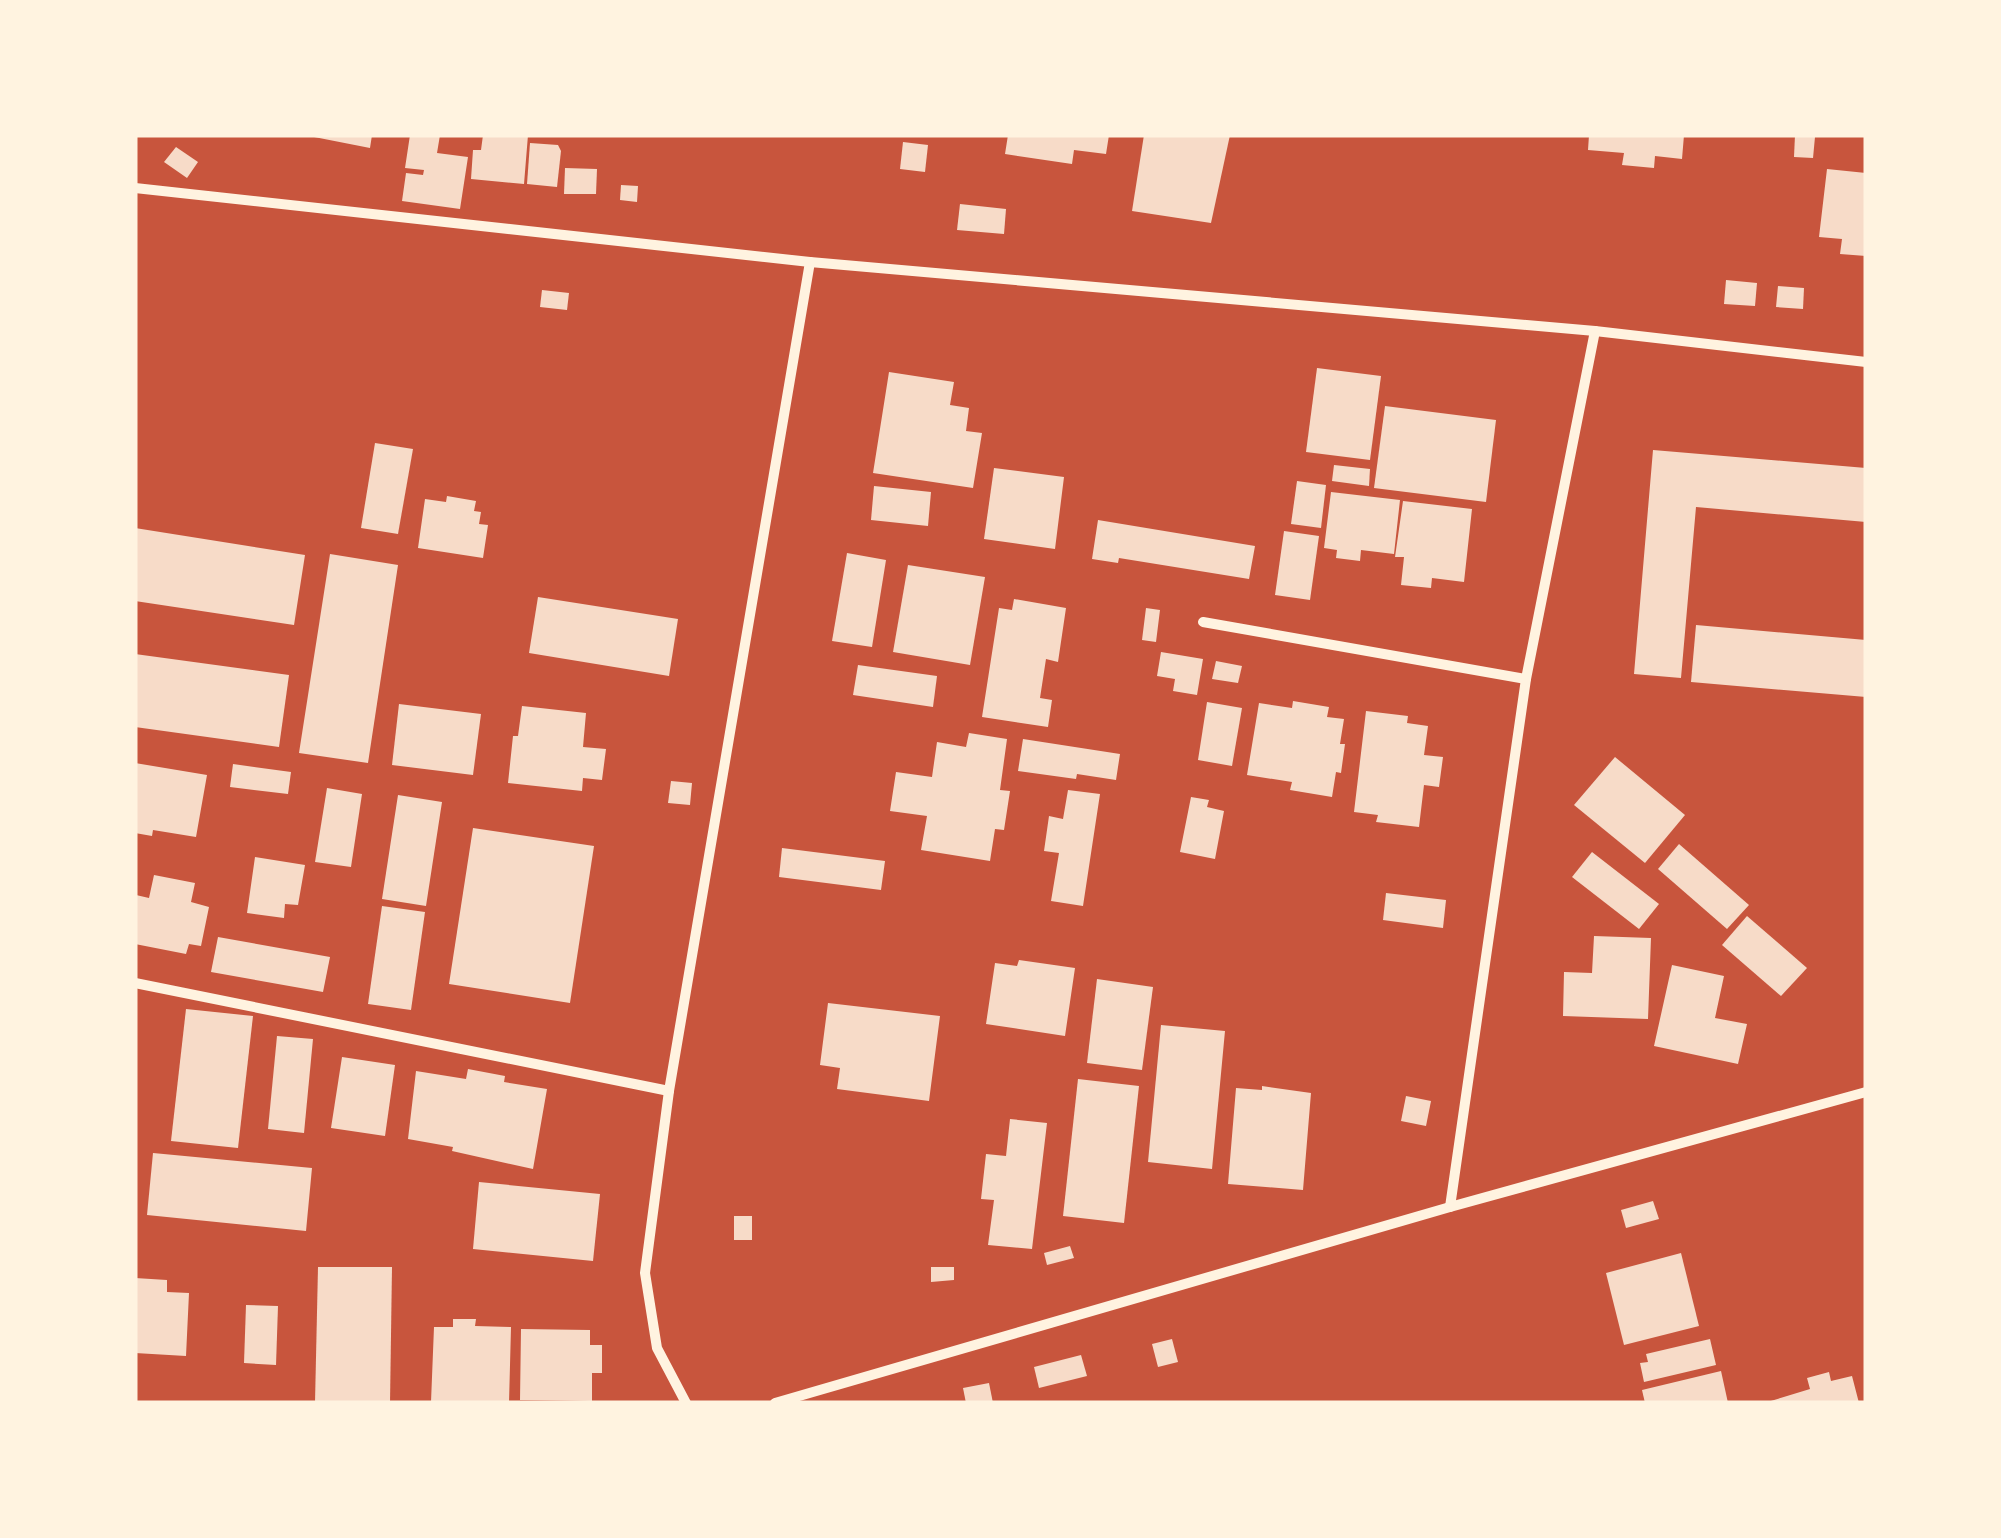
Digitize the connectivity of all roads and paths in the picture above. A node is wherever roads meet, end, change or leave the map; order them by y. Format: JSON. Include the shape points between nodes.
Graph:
{"nodes":[{"id":1,"x":135,"y":188,"type":"edge"},
{"id":2,"x":810,"y":262,"type":"junction"},
{"id":3,"x":1595,"y":330,"type":"junction"},
{"id":4,"x":1866,"y":362,"type":"edge"},
{"id":5,"x":1202,"y":622,"type":"dead end"},
{"id":6,"x":1526,"y":679,"type":"junction"},
{"id":7,"x":135,"y":982,"type":"edge"},
{"id":8,"x":669,"y":1091,"type":"junction"},
{"id":9,"x":1866,"y":1092,"type":"edge"},
{"id":10,"x":1450,"y":1208,"type":"junction"},
{"id":11,"x":686,"y":1403,"type":"edge"},
{"id":12,"x":775,"y":1403,"type":"edge"}],
"edges":[{"from":1,"to":2,"type":"street"},
{"from":2,"to":3,"type":"street"},
{"from":2,"to":8,"type":"street"},
{"from":3,"to":4,"type":"street"},
{"from":3,"to":6,"type":"street"},
{"from":5,"to":6,"type":"street"},
{"from":6,"to":10,"type":"street"},
{"from":7,"to":8,"type":"street"},
{"from":8,"to":11,"type":"street","via":[[645,1272],[657,1348]]},
{"from":9,"to":10,"type":"street"},
{"from":10,"to":12,"type":"street"}]}
